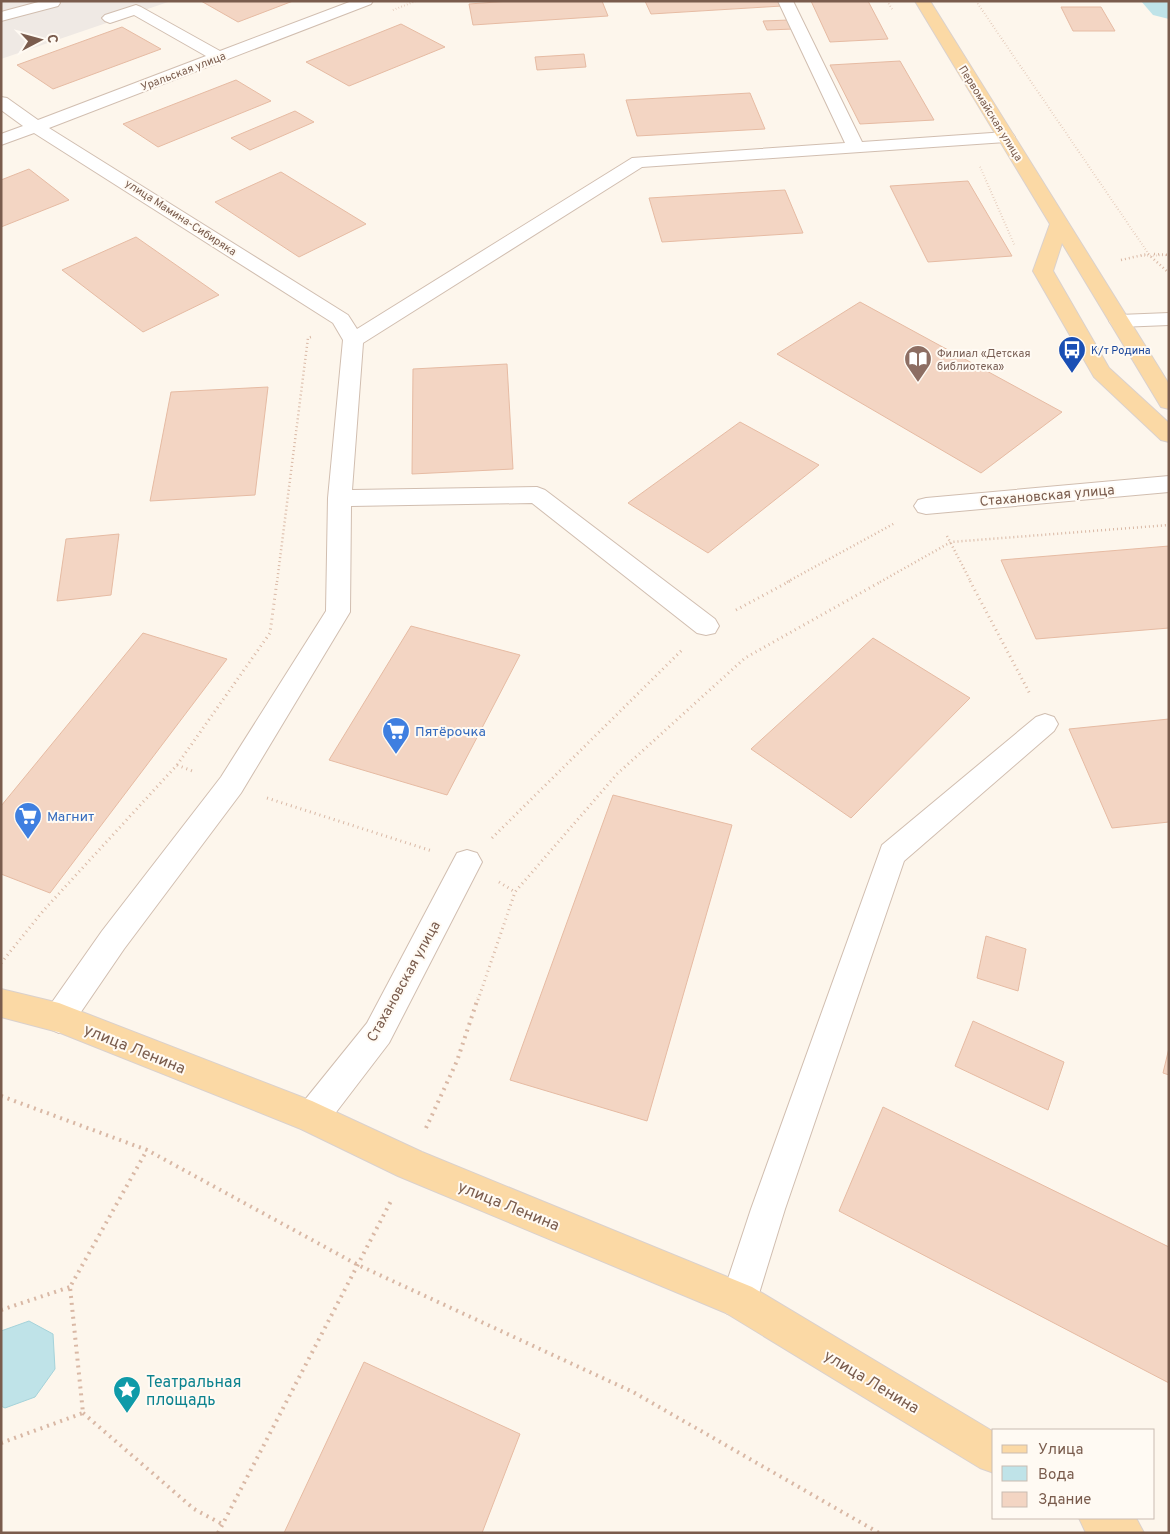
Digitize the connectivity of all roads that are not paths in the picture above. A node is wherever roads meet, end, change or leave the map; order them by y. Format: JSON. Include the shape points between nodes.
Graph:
{"nodes":[{"id":1,"x":366,"y":1,"type":"edge"},
{"id":2,"x":785,"y":1,"type":"edge"},
{"id":3,"x":922,"y":1,"type":"edge"},
{"id":4,"x":53,"y":3,"type":"dead end"},
{"id":5,"x":1,"y":16,"type":"edge"},
{"id":6,"x":110,"y":18,"type":"dead end"},
{"id":7,"x":219,"y":57,"type":"junction"},
{"id":8,"x":1,"y":102,"type":"edge"},
{"id":9,"x":36,"y":127,"type":"junction"},
{"id":10,"x":1006,"y":136,"type":"junction"},
{"id":11,"x":1,"y":140,"type":"edge"},
{"id":12,"x":856,"y":147,"type":"junction"},
{"id":13,"x":1059,"y":224,"type":"junction"},
{"id":14,"x":1169,"y":319,"type":"edge"},
{"id":15,"x":1119,"y":321,"type":"junction"},
{"id":16,"x":353,"y":340,"type":"junction"},
{"id":17,"x":1169,"y":402,"type":"edge"},
{"id":18,"x":1169,"y":435,"type":"edge"},
{"id":19,"x":1169,"y":484,"type":"edge"},
{"id":20,"x":340,"y":498,"type":"junction"},
{"id":21,"x":926,"y":506,"type":"road end"},
{"id":22,"x":706,"y":626,"type":"road end"},
{"id":23,"x":1045,"y":724,"type":"road end"},
{"id":24,"x":467,"y":862,"type":"road end"},
{"id":25,"x":2,"y":1005,"type":"edge"},
{"id":26,"x":58,"y":1018,"type":"junction"},
{"id":27,"x":312,"y":1117,"type":"junction"},
{"id":28,"x":739,"y":1300,"type":"junction"},
{"id":29,"x":992,"y":1453,"type":"edge"},
{"id":30,"x":1101,"y":1519,"type":"edge"},
{"id":31,"x":1124,"y":1533,"type":"edge"}],
"edges":[{"from":1,"to":7,"type":"street","name":"Уральская улица"},
{"from":2,"to":12,"type":"street"},
{"from":3,"to":10,"type":"main road","name":"Первомайская улица"},
{"from":4,"to":5,"type":"street"},
{"from":6,"to":7,"type":"street","via":[[136,10]]},
{"from":7,"to":9,"type":"street","name":"Уральская улица"},
{"from":8,"to":9,"type":"street","name":"улица Мамина-Сибиряка"},
{"from":9,"to":11,"type":"street","name":"Уральская улица"},
{"from":9,"to":16,"type":"street","name":"улица Мамина-Сибиряка","via":[[341,319]]},
{"from":10,"to":12,"type":"street"},
{"from":10,"to":13,"type":"main road","name":"Первомайская улица"},
{"from":12,"to":16,"type":"street","via":[[638,162]]},
{"from":13,"to":15,"type":"main road","name":"Первомайская улица"},
{"from":13,"to":18,"type":"main road","via":[[1043,271],[1101,372]]},
{"from":14,"to":15,"type":"street"},
{"from":15,"to":17,"type":"main road","name":"Первомайская улица"},
{"from":16,"to":20,"type":"street"},
{"from":19,"to":21,"type":"street","name":"Стахановская улица"},
{"from":20,"to":22,"type":"street","via":[[537,495]]},
{"from":20,"to":26,"type":"street","via":[[338,612],[231,785]]},
{"from":23,"to":28,"type":"street","via":[[892,854]]},
{"from":24,"to":27,"type":"street","name":"Стахановская улица","via":[[378,1032]]},
{"from":25,"to":26,"type":"main road","name":"улица Ленина"},
{"from":26,"to":27,"type":"main road","name":"улица Ленина"},
{"from":27,"to":28,"type":"main road","name":"улица Ленина","via":[[410,1164]]},
{"from":28,"to":29,"type":"main road","name":"улица Ленина"},
{"from":30,"to":31,"type":"main road"}]}
